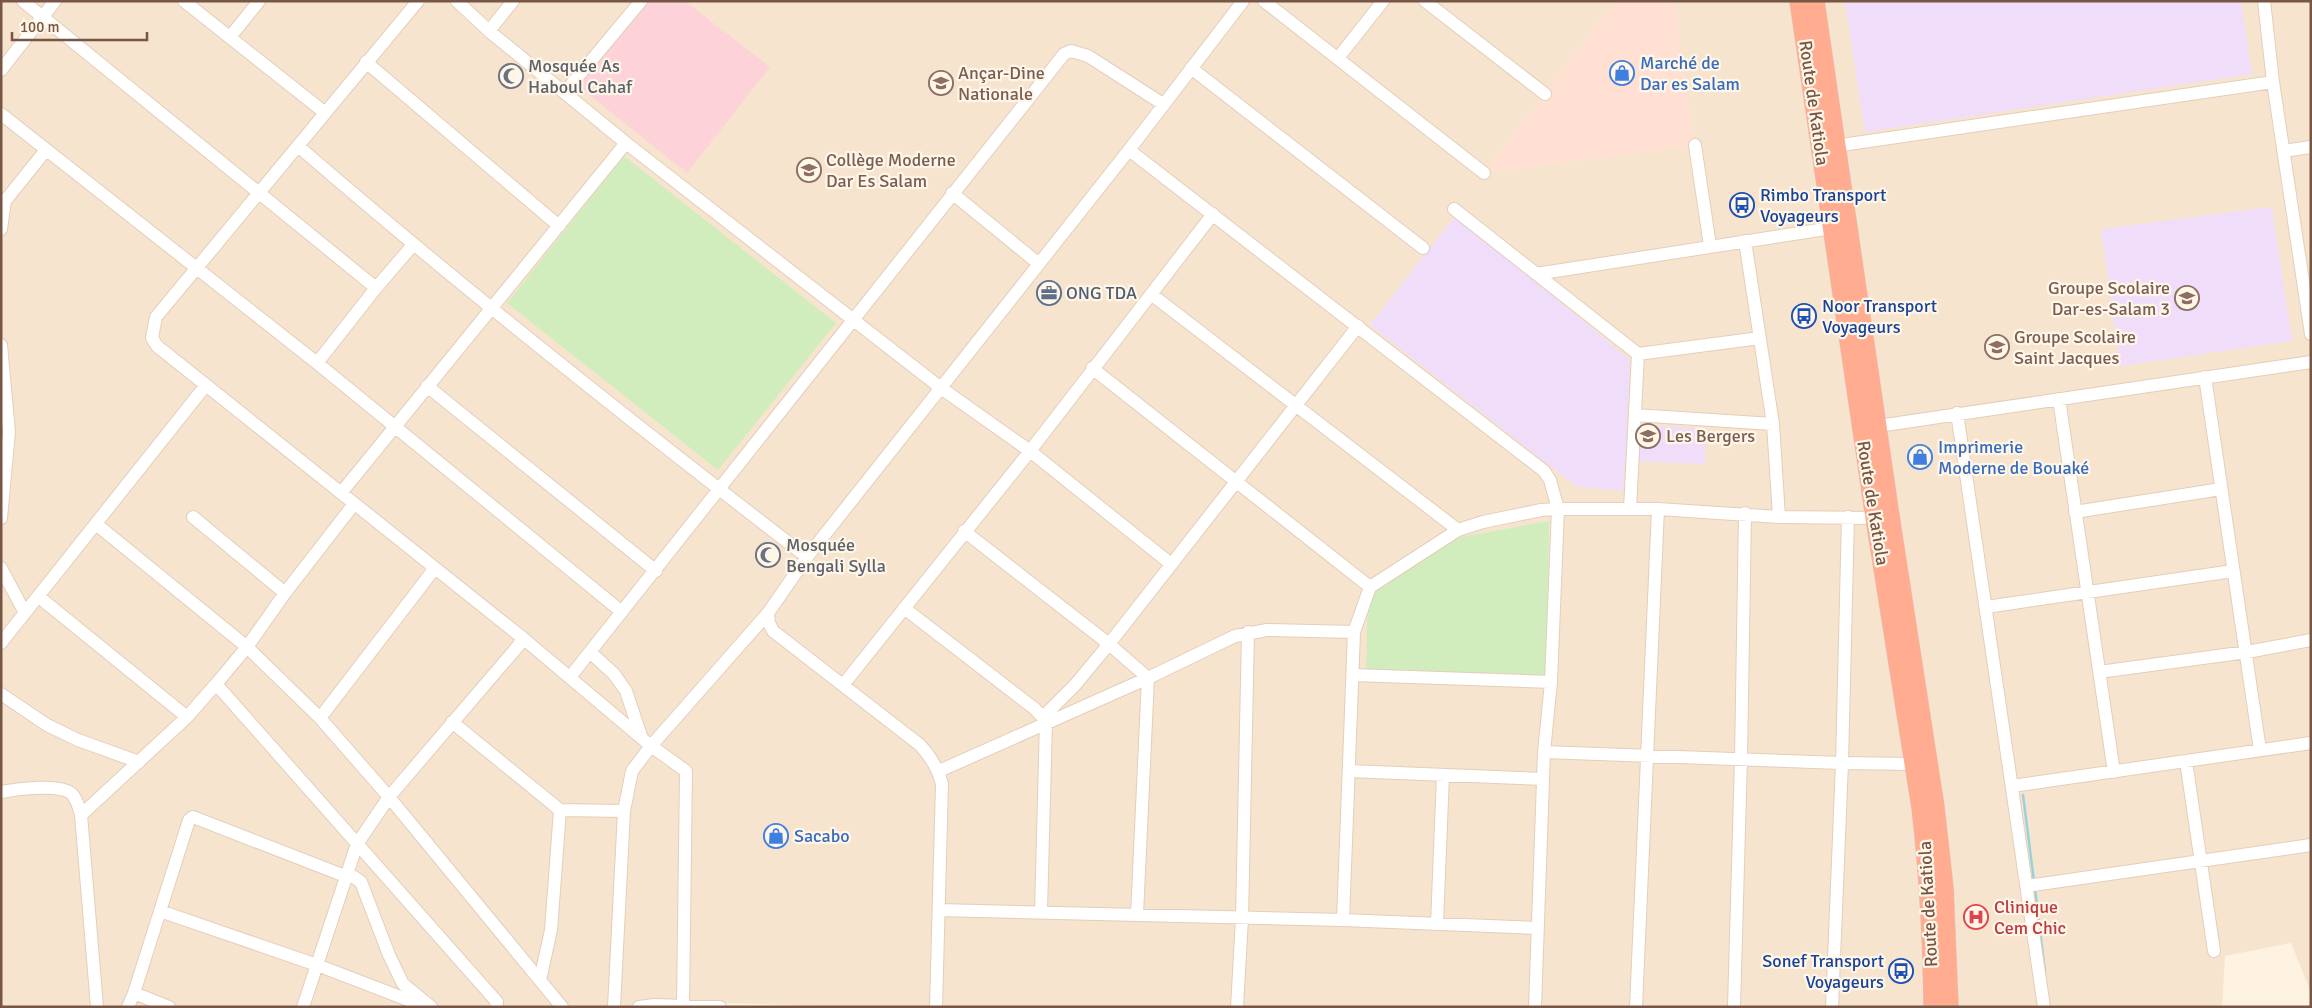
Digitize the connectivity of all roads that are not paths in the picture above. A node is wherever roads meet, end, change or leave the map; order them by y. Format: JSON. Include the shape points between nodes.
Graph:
{"nodes":[{"id":1,"x":24,"y":1,"type":"edge"},
{"id":2,"x":55,"y":1,"type":"edge"},
{"id":3,"x":184,"y":1,"type":"edge"},
{"id":4,"x":259,"y":1,"type":"edge"},
{"id":5,"x":418,"y":1,"type":"edge"},
{"id":6,"x":457,"y":1,"type":"edge"},
{"id":7,"x":513,"y":1,"type":"edge"},
{"id":8,"x":641,"y":1,"type":"edge"},
{"id":9,"x":1244,"y":1,"type":"edge"},
{"id":10,"x":1264,"y":1,"type":"edge"},
{"id":11,"x":1383,"y":1,"type":"edge"},
{"id":12,"x":1425,"y":1,"type":"edge"},
{"id":13,"x":1799,"y":1,"type":"edge"},
{"id":14,"x":1815,"y":1,"type":"edge"},
{"id":15,"x":2264,"y":1,"type":"edge"},
{"id":16,"x":44,"y":17,"type":"junction"},
{"id":17,"x":489,"y":31,"type":"junction"},
{"id":18,"x":230,"y":37,"type":"junction"},
{"id":19,"x":1338,"y":58,"type":"junction"},
{"id":20,"x":366,"y":62,"type":"junction"},
{"id":21,"x":1191,"y":68,"type":"junction"},
{"id":22,"x":1,"y":70,"type":"edge"},
{"id":23,"x":2273,"y":82,"type":"junction"},
{"id":24,"x":565,"y":92,"type":"junction"},
{"id":25,"x":1545,"y":94,"type":"dead end"},
{"id":26,"x":1163,"y":104,"type":"junction"},
{"id":27,"x":324,"y":112,"type":"junction"},
{"id":28,"x":1,"y":114,"type":"edge"},
{"id":29,"x":626,"y":143,"type":"junction"},
{"id":30,"x":1695,"y":145,"type":"dead end"},
{"id":31,"x":298,"y":146,"type":"junction"},
{"id":32,"x":1835,"y":146,"type":"junction"},
{"id":33,"x":2311,"y":147,"type":"edge"},
{"id":34,"x":46,"y":150,"type":"junction"},
{"id":35,"x":1129,"y":150,"type":"junction"},
{"id":36,"x":2283,"y":151,"type":"junction"},
{"id":37,"x":1484,"y":173,"type":"dead end"},
{"id":38,"x":952,"y":193,"type":"junction"},
{"id":39,"x":259,"y":194,"type":"junction"},
{"id":40,"x":1454,"y":209,"type":"dead end"},
{"id":41,"x":1213,"y":214,"type":"junction"},
{"id":42,"x":559,"y":226,"type":"junction"},
{"id":43,"x":1832,"y":228,"type":"junction"},
{"id":44,"x":1,"y":229,"type":"edge"},
{"id":45,"x":1746,"y":240,"type":"junction"},
{"id":46,"x":412,"y":246,"type":"junction"},
{"id":47,"x":1710,"y":246,"type":"junction"},
{"id":48,"x":1423,"y":248,"type":"dead end"},
{"id":49,"x":2305,"y":252,"type":"edge"},
{"id":50,"x":1039,"y":264,"type":"junction"},
{"id":51,"x":196,"y":267,"type":"junction"},
{"id":52,"x":1536,"y":274,"type":"junction"},
{"id":53,"x":376,"y":288,"type":"junction"},
{"id":54,"x":1151,"y":294,"type":"junction"},
{"id":55,"x":492,"y":310,"type":"junction"},
{"id":56,"x":853,"y":321,"type":"junction"},
{"id":57,"x":1358,"y":326,"type":"junction"},
{"id":58,"x":2311,"y":334,"type":"edge"},
{"id":59,"x":1760,"y":338,"type":"junction"},
{"id":60,"x":1,"y":345,"type":"edge"},
{"id":61,"x":1638,"y":354,"type":"junction"},
{"id":62,"x":2311,"y":362,"type":"edge"},
{"id":63,"x":317,"y":364,"type":"junction"},
{"id":64,"x":1092,"y":368,"type":"junction"},
{"id":65,"x":2205,"y":378,"type":"junction"},
{"id":66,"x":206,"y":385,"type":"junction"},
{"id":67,"x":427,"y":386,"type":"junction"},
{"id":68,"x":941,"y":388,"type":"junction"},
{"id":69,"x":2059,"y":399,"type":"junction"},
{"id":70,"x":1296,"y":406,"type":"junction"},
{"id":71,"x":1957,"y":414,"type":"junction"},
{"id":72,"x":1635,"y":415,"type":"junction"},
{"id":73,"x":1773,"y":424,"type":"junction"},
{"id":74,"x":1878,"y":426,"type":"junction"},
{"id":75,"x":394,"y":427,"type":"junction"},
{"id":76,"x":1030,"y":451,"type":"junction"},
{"id":77,"x":1237,"y":481,"type":"junction"},
{"id":78,"x":2221,"y":489,"type":"junction"},
{"id":79,"x":720,"y":490,"type":"junction"},
{"id":80,"x":341,"y":493,"type":"junction"},
{"id":81,"x":354,"y":504,"type":"junction"},
{"id":82,"x":1558,"y":509,"type":"junction"},
{"id":83,"x":1630,"y":509,"type":"junction"},
{"id":84,"x":1658,"y":509,"type":"junction"},
{"id":85,"x":2075,"y":512,"type":"junction"},
{"id":86,"x":1745,"y":513,"type":"junction"},
{"id":87,"x":1779,"y":517,"type":"junction"},
{"id":88,"x":1848,"y":517,"type":"junction"},
{"id":89,"x":1,"y":518,"type":"edge"},
{"id":90,"x":193,"y":518,"type":"dead end"},
{"id":91,"x":1875,"y":518,"type":"junction"},
{"id":92,"x":96,"y":524,"type":"junction"},
{"id":93,"x":1458,"y":530,"type":"junction"},
{"id":94,"x":964,"y":531,"type":"junction"},
{"id":95,"x":807,"y":556,"type":"junction"},
{"id":96,"x":1171,"y":564,"type":"junction"},
{"id":97,"x":1,"y":568,"type":"edge"},
{"id":98,"x":435,"y":568,"type":"junction"},
{"id":99,"x":656,"y":571,"type":"junction"},
{"id":100,"x":2233,"y":571,"type":"junction"},
{"id":101,"x":1370,"y":587,"type":"junction"},
{"id":102,"x":2087,"y":592,"type":"junction"},
{"id":103,"x":285,"y":593,"type":"junction"},
{"id":104,"x":39,"y":597,"type":"junction"},
{"id":105,"x":1986,"y":607,"type":"junction"},
{"id":106,"x":904,"y":608,"type":"junction"},
{"id":107,"x":622,"y":612,"type":"junction"},
{"id":108,"x":24,"y":613,"type":"junction"},
{"id":109,"x":768,"y":613,"type":"junction"},
{"id":110,"x":1248,"y":632,"type":"junction"},
{"id":111,"x":1354,"y":632,"type":"junction"},
{"id":112,"x":524,"y":639,"type":"junction"},
{"id":113,"x":2311,"y":640,"type":"edge"},
{"id":114,"x":1,"y":643,"type":"edge"},
{"id":115,"x":1109,"y":644,"type":"junction"},
{"id":116,"x":247,"y":647,"type":"junction"},
{"id":117,"x":590,"y":652,"type":"junction"},
{"id":118,"x":2246,"y":652,"type":"junction"},
{"id":119,"x":2100,"y":672,"type":"junction"},
{"id":120,"x":1353,"y":674,"type":"junction"},
{"id":121,"x":570,"y":677,"type":"junction"},
{"id":122,"x":1148,"y":678,"type":"junction"},
{"id":123,"x":1551,"y":682,"type":"junction"},
{"id":124,"x":216,"y":684,"type":"junction"},
{"id":125,"x":843,"y":685,"type":"junction"},
{"id":126,"x":1,"y":694,"type":"edge"},
{"id":127,"x":187,"y":717,"type":"junction"},
{"id":128,"x":320,"y":718,"type":"junction"},
{"id":129,"x":1045,"y":719,"type":"junction"},
{"id":130,"x":452,"y":722,"type":"junction"},
{"id":131,"x":646,"y":742,"type":"junction"},
{"id":132,"x":2311,"y":743,"type":"edge"},
{"id":133,"x":2260,"y":750,"type":"junction"},
{"id":134,"x":1544,"y":752,"type":"junction"},
{"id":135,"x":1648,"y":754,"type":"junction"},
{"id":136,"x":1741,"y":759,"type":"junction"},
{"id":137,"x":2186,"y":761,"type":"junction"},
{"id":138,"x":139,"y":762,"type":"junction"},
{"id":139,"x":1842,"y":763,"type":"junction"},
{"id":140,"x":1914,"y":764,"type":"junction"},
{"id":141,"x":939,"y":771,"type":"junction"},
{"id":142,"x":1349,"y":771,"type":"junction"},
{"id":143,"x":2114,"y":772,"type":"junction"},
{"id":144,"x":1443,"y":775,"type":"junction"},
{"id":145,"x":1543,"y":779,"type":"junction"},
{"id":146,"x":2012,"y":786,"type":"junction"},
{"id":147,"x":1,"y":792,"type":"edge"},
{"id":148,"x":389,"y":797,"type":"junction"},
{"id":149,"x":560,"y":810,"type":"junction"},
{"id":150,"x":624,"y":811,"type":"junction"},
{"id":151,"x":81,"y":815,"type":"junction"},
{"id":152,"x":356,"y":844,"type":"junction"},
{"id":153,"x":2311,"y":845,"type":"edge"},
{"id":154,"x":2201,"y":861,"type":"junction"},
{"id":155,"x":345,"y":876,"type":"junction"},
{"id":156,"x":2027,"y":886,"type":"junction"},
{"id":157,"x":939,"y":910,"type":"junction"},
{"id":158,"x":160,"y":911,"type":"junction"},
{"id":159,"x":1041,"y":912,"type":"junction"},
{"id":160,"x":1137,"y":915,"type":"junction"},
{"id":161,"x":1242,"y":919,"type":"junction"},
{"id":162,"x":1343,"y":920,"type":"junction"},
{"id":163,"x":1437,"y":924,"type":"junction"},
{"id":164,"x":1537,"y":928,"type":"junction"},
{"id":165,"x":2214,"y":951,"type":"dead end"},
{"id":166,"x":317,"y":965,"type":"junction"},
{"id":167,"x":540,"y":980,"type":"junction"},
{"id":168,"x":134,"y":993,"type":"junction"},
{"id":169,"x":683,"y":1006,"type":"edge"},
{"id":170,"x":97,"y":1007,"type":"edge"},
{"id":171,"x":128,"y":1007,"type":"edge"},
{"id":172,"x":169,"y":1007,"type":"edge"},
{"id":173,"x":303,"y":1007,"type":"edge"},
{"id":174,"x":426,"y":1007,"type":"edge"},
{"id":175,"x":431,"y":1007,"type":"edge"},
{"id":176,"x":496,"y":1007,"type":"edge"},
{"id":177,"x":562,"y":1007,"type":"edge"},
{"id":178,"x":614,"y":1007,"type":"edge"},
{"id":179,"x":639,"y":1007,"type":"edge"},
{"id":180,"x":720,"y":1007,"type":"edge"},
{"id":181,"x":936,"y":1007,"type":"edge"},
{"id":182,"x":1237,"y":1007,"type":"edge"},
{"id":183,"x":1535,"y":1007,"type":"edge"},
{"id":184,"x":1636,"y":1007,"type":"edge"},
{"id":185,"x":1734,"y":1007,"type":"edge"},
{"id":186,"x":1832,"y":1007,"type":"edge"},
{"id":187,"x":1933,"y":1007,"type":"edge"},
{"id":188,"x":1949,"y":1007,"type":"edge"},
{"id":189,"x":2044,"y":1007,"type":"edge"}],
"edges":[{"from":1,"to":16,"type":"street"},
{"from":2,"to":16,"type":"street"},
{"from":3,"to":18,"type":"street"},
{"from":4,"to":18,"type":"street"},
{"from":5,"to":20,"type":"street"},
{"from":6,"to":17,"type":"street"},
{"from":7,"to":17,"type":"street"},
{"from":8,"to":24,"type":"street"},
{"from":9,"to":21,"type":"street"},
{"from":10,"to":19,"type":"street"},
{"from":11,"to":19,"type":"street"},
{"from":12,"to":25,"type":"street"},
{"from":13,"to":43,"type":"highway","name":"Route de Katiola"},
{"from":14,"to":32,"type":"highway","name":"Route de Katiola"},
{"from":15,"to":23,"type":"street"},
{"from":16,"to":22,"type":"street"},
{"from":16,"to":39,"type":"street"},
{"from":17,"to":24,"type":"street"},
{"from":18,"to":27,"type":"street"},
{"from":19,"to":37,"type":"street"},
{"from":20,"to":27,"type":"street"},
{"from":20,"to":42,"type":"street"},
{"from":21,"to":26,"type":"street"},
{"from":21,"to":48,"type":"street"},
{"from":23,"to":32,"type":"street"},
{"from":23,"to":36,"type":"street"},
{"from":24,"to":29,"type":"street"},
{"from":26,"to":35,"type":"street"},
{"from":26,"to":38,"type":"street","via":[[1088,56],[1071,51],[1064,54]]},
{"from":27,"to":31,"type":"street"},
{"from":28,"to":34,"type":"street"},
{"from":29,"to":42,"type":"street"},
{"from":29,"to":56,"type":"street"},
{"from":30,"to":47,"type":"street"},
{"from":31,"to":39,"type":"street"},
{"from":31,"to":46,"type":"street"},
{"from":32,"to":74,"type":"highway","name":"Route de Katiola"},
{"from":33,"to":36,"type":"street"},
{"from":34,"to":44,"type":"street","via":[[6,201]]},
{"from":34,"to":51,"type":"street"},
{"from":35,"to":41,"type":"street"},
{"from":35,"to":50,"type":"street"},
{"from":36,"to":49,"type":"street"},
{"from":38,"to":50,"type":"street"},
{"from":38,"to":56,"type":"street"},
{"from":39,"to":51,"type":"street"},
{"from":39,"to":53,"type":"street"},
{"from":40,"to":52,"type":"street"},
{"from":41,"to":54,"type":"street"},
{"from":41,"to":57,"type":"street"},
{"from":42,"to":55,"type":"street"},
{"from":43,"to":45,"type":"street"},
{"from":43,"to":91,"type":"highway","name":"Route de Katiola"},
{"from":45,"to":47,"type":"street"},
{"from":45,"to":59,"type":"street"},
{"from":46,"to":53,"type":"street"},
{"from":46,"to":55,"type":"street"},
{"from":47,"to":52,"type":"street"},
{"from":49,"to":58,"type":"street"},
{"from":50,"to":68,"type":"street"},
{"from":51,"to":63,"type":"street"},
{"from":51,"to":66,"type":"street","via":[[156,317],[152,338],[157,346]]},
{"from":52,"to":61,"type":"street"},
{"from":53,"to":63,"type":"street"},
{"from":54,"to":64,"type":"street"},
{"from":54,"to":70,"type":"street"},
{"from":55,"to":67,"type":"street"},
{"from":55,"to":79,"type":"street"},
{"from":56,"to":68,"type":"street"},
{"from":56,"to":79,"type":"street"},
{"from":57,"to":70,"type":"street"},
{"from":57,"to":82,"type":"street","via":[[1544,471],[1550,480]]},
{"from":59,"to":61,"type":"street"},
{"from":59,"to":73,"type":"street"},
{"from":60,"to":89,"type":"street","via":[[9,432]]},
{"from":61,"to":72,"type":"street"},
{"from":62,"to":65,"type":"street"},
{"from":63,"to":75,"type":"street"},
{"from":64,"to":76,"type":"street"},
{"from":64,"to":77,"type":"street"},
{"from":65,"to":69,"type":"street"},
{"from":65,"to":78,"type":"street"},
{"from":66,"to":80,"type":"street"},
{"from":66,"to":92,"type":"street"},
{"from":67,"to":75,"type":"street"},
{"from":67,"to":99,"type":"street"},
{"from":68,"to":76,"type":"street"},
{"from":68,"to":95,"type":"street"},
{"from":69,"to":71,"type":"street"},
{"from":69,"to":85,"type":"street"},
{"from":70,"to":77,"type":"street"},
{"from":70,"to":93,"type":"street"},
{"from":71,"to":74,"type":"street"},
{"from":71,"to":105,"type":"street"},
{"from":72,"to":73,"type":"street"},
{"from":72,"to":83,"type":"street"},
{"from":73,"to":87,"type":"street"},
{"from":74,"to":188,"type":"highway","name":"Route de Katiola","via":[[1939,834]]},
{"from":75,"to":80,"type":"street"},
{"from":75,"to":107,"type":"street"},
{"from":76,"to":94,"type":"street"},
{"from":76,"to":96,"type":"street"},
{"from":77,"to":96,"type":"street"},
{"from":77,"to":101,"type":"street"},
{"from":78,"to":85,"type":"street"},
{"from":78,"to":100,"type":"street"},
{"from":79,"to":95,"type":"street"},
{"from":79,"to":99,"type":"street"},
{"from":80,"to":81,"type":"street"},
{"from":81,"to":98,"type":"street"},
{"from":81,"to":103,"type":"street"},
{"from":82,"to":83,"type":"street"},
{"from":82,"to":93,"type":"street","via":[[1493,520]]},
{"from":82,"to":123,"type":"street"},
{"from":83,"to":84,"type":"street"},
{"from":84,"to":86,"type":"street"},
{"from":84,"to":135,"type":"street"},
{"from":85,"to":102,"type":"street"},
{"from":86,"to":87,"type":"street"},
{"from":86,"to":136,"type":"street"},
{"from":87,"to":88,"type":"street"},
{"from":88,"to":91,"type":"street"},
{"from":88,"to":139,"type":"street"},
{"from":90,"to":103,"type":"street"},
{"from":91,"to":140,"type":"highway","name":"Route de Katiola"},
{"from":92,"to":104,"type":"street"},
{"from":92,"to":116,"type":"street"},
{"from":93,"to":101,"type":"street"},
{"from":94,"to":106,"type":"street"},
{"from":94,"to":115,"type":"street"},
{"from":95,"to":109,"type":"street"},
{"from":96,"to":115,"type":"street"},
{"from":97,"to":108,"type":"street"},
{"from":98,"to":112,"type":"street"},
{"from":98,"to":128,"type":"street"},
{"from":99,"to":107,"type":"street"},
{"from":100,"to":102,"type":"street"},
{"from":100,"to":118,"type":"street"},
{"from":101,"to":111,"type":"street"},
{"from":102,"to":105,"type":"street"},
{"from":102,"to":119,"type":"street"},
{"from":103,"to":116,"type":"street"},
{"from":104,"to":108,"type":"street"},
{"from":104,"to":127,"type":"street"},
{"from":105,"to":146,"type":"street"},
{"from":106,"to":125,"type":"street"},
{"from":106,"to":129,"type":"street"},
{"from":107,"to":117,"type":"street"},
{"from":108,"to":114,"type":"street"},
{"from":109,"to":125,"type":"street","via":[[773,631]]},
{"from":109,"to":131,"type":"street"},
{"from":110,"to":111,"type":"street"},
{"from":110,"to":122,"type":"street"},
{"from":110,"to":161,"type":"street"},
{"from":111,"to":120,"type":"street"},
{"from":112,"to":121,"type":"street"},
{"from":112,"to":130,"type":"street"},
{"from":113,"to":118,"type":"street"},
{"from":115,"to":122,"type":"street"},
{"from":115,"to":129,"type":"street"},
{"from":116,"to":124,"type":"street"},
{"from":116,"to":128,"type":"street"},
{"from":117,"to":121,"type":"street"},
{"from":117,"to":131,"type":"street","via":[[614,674],[626,691]]},
{"from":118,"to":119,"type":"street"},
{"from":118,"to":133,"type":"street"},
{"from":119,"to":143,"type":"street"},
{"from":120,"to":123,"type":"street"},
{"from":120,"to":142,"type":"street"},
{"from":121,"to":131,"type":"street"},
{"from":122,"to":129,"type":"street"},
{"from":122,"to":160,"type":"street"},
{"from":123,"to":134,"type":"street"},
{"from":124,"to":127,"type":"street"},
{"from":124,"to":152,"type":"street"},
{"from":125,"to":141,"type":"street","via":[[920,745]]},
{"from":126,"to":138,"type":"street","via":[[47,725]]},
{"from":127,"to":138,"type":"street"},
{"from":128,"to":148,"type":"street"},
{"from":129,"to":141,"type":"street"},
{"from":129,"to":159,"type":"street"},
{"from":130,"to":148,"type":"street"},
{"from":130,"to":149,"type":"street"},
{"from":131,"to":150,"type":"street","via":[[632,771]]},
{"from":131,"to":169,"type":"street","via":[[687,773]]},
{"from":132,"to":133,"type":"street"},
{"from":133,"to":137,"type":"street"},
{"from":134,"to":135,"type":"street"},
{"from":134,"to":145,"type":"street"},
{"from":135,"to":136,"type":"street"},
{"from":135,"to":184,"type":"street"},
{"from":136,"to":139,"type":"street"},
{"from":136,"to":185,"type":"street"},
{"from":137,"to":143,"type":"street"},
{"from":137,"to":154,"type":"street"},
{"from":138,"to":151,"type":"street"},
{"from":139,"to":140,"type":"street"},
{"from":139,"to":186,"type":"street"},
{"from":140,"to":187,"type":"highway","name":"Route de Katiola","via":[[1927,855]]},
{"from":141,"to":157,"type":"street","via":[[942,784]]},
{"from":142,"to":144,"type":"street"},
{"from":142,"to":162,"type":"street"},
{"from":143,"to":146,"type":"street"},
{"from":144,"to":145,"type":"street"},
{"from":144,"to":163,"type":"street"},
{"from":145,"to":164,"type":"street"},
{"from":146,"to":156,"type":"street"},
{"from":147,"to":151,"type":"street","via":[[60,788],[71,793]]},
{"from":148,"to":152,"type":"street"},
{"from":148,"to":167,"type":"street"},
{"from":149,"to":150,"type":"street"},
{"from":149,"to":167,"type":"street","via":[[551,930]]},
{"from":150,"to":178,"type":"street"},
{"from":151,"to":170,"type":"street"},
{"from":152,"to":155,"type":"street"},
{"from":152,"to":176,"type":"street","via":[[496,1002]]},
{"from":153,"to":154,"type":"street"},
{"from":154,"to":156,"type":"street"},
{"from":154,"to":165,"type":"street"},
{"from":155,"to":158,"type":"street","via":[[193,817],[189,820]]},
{"from":155,"to":166,"type":"street"},
{"from":155,"to":175,"type":"street","via":[[361,882],[388,955],[403,984]]},
{"from":156,"to":189,"type":"street"},
{"from":157,"to":159,"type":"street"},
{"from":157,"to":181,"type":"street"},
{"from":158,"to":166,"type":"street"},
{"from":158,"to":168,"type":"street"},
{"from":159,"to":160,"type":"street"},
{"from":160,"to":161,"type":"street"},
{"from":161,"to":162,"type":"street"},
{"from":161,"to":182,"type":"street"},
{"from":162,"to":163,"type":"street"},
{"from":163,"to":164,"type":"street"},
{"from":164,"to":183,"type":"street"},
{"from":166,"to":173,"type":"street"},
{"from":166,"to":174,"type":"street"},
{"from":167,"to":177,"type":"street"},
{"from":168,"to":171,"type":"street"},
{"from":168,"to":172,"type":"street"},
{"from":169,"to":179,"type":"street"},
{"from":169,"to":180,"type":"street"}]}
